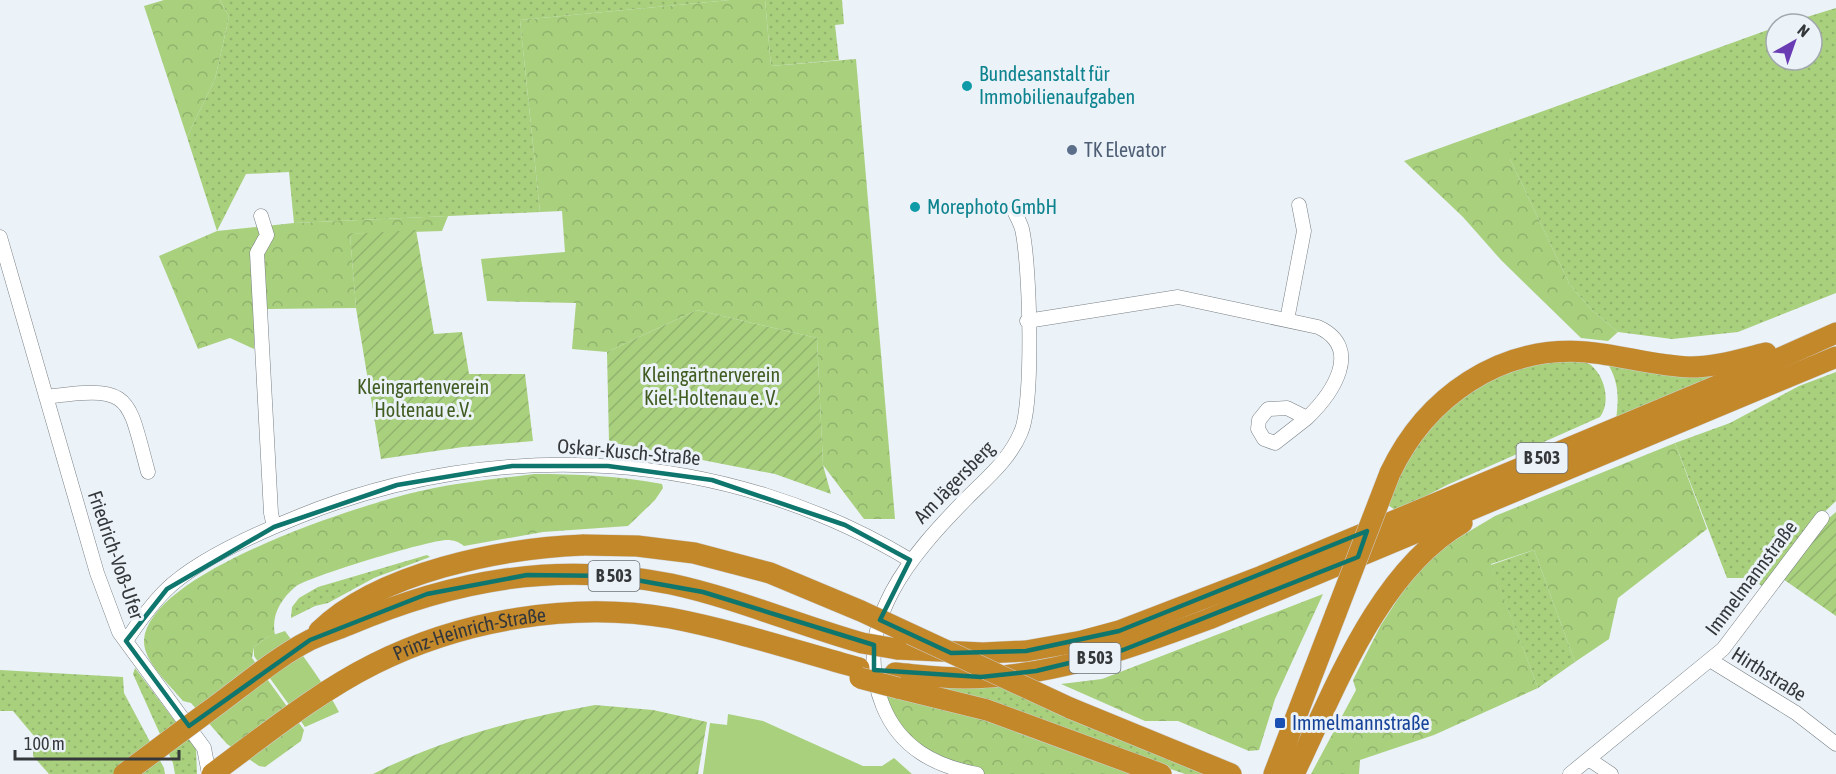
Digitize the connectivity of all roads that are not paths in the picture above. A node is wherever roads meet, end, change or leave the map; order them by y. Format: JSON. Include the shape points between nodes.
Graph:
{"nodes":[{"id":1,"x":1299,"y":205,"type":"dead end"},
{"id":2,"x":1013,"y":209,"type":"dead end"},
{"id":3,"x":261,"y":216,"type":"dead end"},
{"id":4,"x":0,"y":237,"type":"edge"},
{"id":5,"x":1287,"y":320,"type":"junction"},
{"id":6,"x":1027,"y":321,"type":"junction"},
{"id":7,"x":1829,"y":335,"type":"edge"},
{"id":8,"x":1836,"y":357,"type":"edge"},
{"id":9,"x":46,"y":397,"type":"junction"},
{"id":10,"x":1307,"y":418,"type":"dead end"},
{"id":11,"x":148,"y":472,"type":"dead end"},
{"id":12,"x":1522,"y":488,"type":"junction"},
{"id":13,"x":1822,"y":518,"type":"dead end"},
{"id":14,"x":274,"y":526,"type":"junction"},
{"id":15,"x":910,"y":560,"type":"junction"},
{"id":16,"x":310,"y":640,"type":"junction"},
{"id":17,"x":128,"y":643,"type":"junction"},
{"id":18,"x":1710,"y":660,"type":"junction"},
{"id":19,"x":896,"y":681,"type":"junction"},
{"id":20,"x":1836,"y":744,"type":"edge"},
{"id":21,"x":1590,"y":760,"type":"junction"},
{"id":22,"x":124,"y":774,"type":"edge"},
{"id":23,"x":211,"y":774,"type":"edge"},
{"id":24,"x":977,"y":774,"type":"edge"},
{"id":25,"x":1161,"y":774,"type":"edge"},
{"id":26,"x":1231,"y":774,"type":"edge"},
{"id":27,"x":1274,"y":774,"type":"edge"},
{"id":28,"x":1294,"y":774,"type":"edge"},
{"id":29,"x":1570,"y":774,"type":"edge"},
{"id":30,"x":1611,"y":774,"type":"edge"}],
"edges":[{"from":1,"to":5,"type":"street","via":[[1304,231]]},
{"from":2,"to":6,"type":"street","name":"Am Jägersberg","via":[[1022,229]]},
{"from":3,"to":14,"type":"street","via":[[267,235],[257,252]]},
{"from":4,"to":9,"type":"street","name":"Friedrich-Voß-Ufer"},
{"from":5,"to":6,"type":"street","via":[[1178,297]]},
{"from":5,"to":10,"type":"street","via":[[1325,330],[1341,352],[1332,390]]},
{"from":6,"to":15,"type":"street","name":"Am Jägersberg","via":[[1028,402],[1016,444]]},
{"from":7,"to":16,"type":"highway","number":"B 503","bridge":true,"via":[[1725,383],[1262,576],[1119,631],[1082,641],[1026,651],[897,650],[670,584],[569,574],[488,579],[427,594]]},
{"from":7,"to":27,"type":"highway","bridge":true,"via":[[1718,365],[1665,365],[1576,352],[1548,352],[1515,360],[1469,380],[1436,406],[1409,438],[1390,473]]},
{"from":8,"to":12,"type":"highway","number":"B 503"},
{"from":9,"to":11,"type":"street","via":[[104,393],[121,399],[132,411]]},
{"from":9,"to":17,"type":"street","name":"Friedrich-Voß-Ufer","via":[[97,573],[114,621]]},
{"from":12,"to":19,"type":"highway","number":"B 503","via":[[1209,619],[1124,650],[1036,670]]},
{"from":12,"to":28,"type":"highway","via":[[1456,526],[1396,581],[1377,610]]},
{"from":13,"to":18,"type":"street","name":"Immelmannstraße","via":[[1734,636]]},
{"from":14,"to":15,"type":"street","name":"Oskar-Kusch-Straße","via":[[333,503],[452,473],[555,464],[608,466],[712,480],[756,491],[845,525]]},
{"from":14,"to":17,"type":"street","name":"Oskar-Kusch-Straße","via":[[167,589]]},
{"from":15,"to":24,"type":"street","via":[[875,630],[877,692],[904,741],[944,767]]},
{"from":16,"to":22,"type":"highway","number":"B 503","bridge":true},
{"from":16,"to":26,"type":"highway","number":"B 503","bridge":true,"via":[[351,605],[429,573],[483,557],[528,548],[584,546],[637,546],[694,553],[770,573],[861,610],[1070,708]]},
{"from":17,"to":23,"type":"street","name":"Friedrich-Voß-Ufer","via":[[204,748]]},
{"from":18,"to":20,"type":"street","name":"Hirthstraße","via":[[1796,713]]},
{"from":18,"to":21,"type":"street","name":"Immelmannstraße"},
{"from":19,"to":23,"type":"highway","name":"Prinz-Heinrich-Straße","number":"B 503","via":[[670,618],[594,612],[530,617],[470,628],[417,645],[342,683]]},
{"from":19,"to":25,"type":"highway"},
{"from":21,"to":29,"type":"street","name":"Immelmannstraße"},
{"from":21,"to":30,"type":"street"}]}
